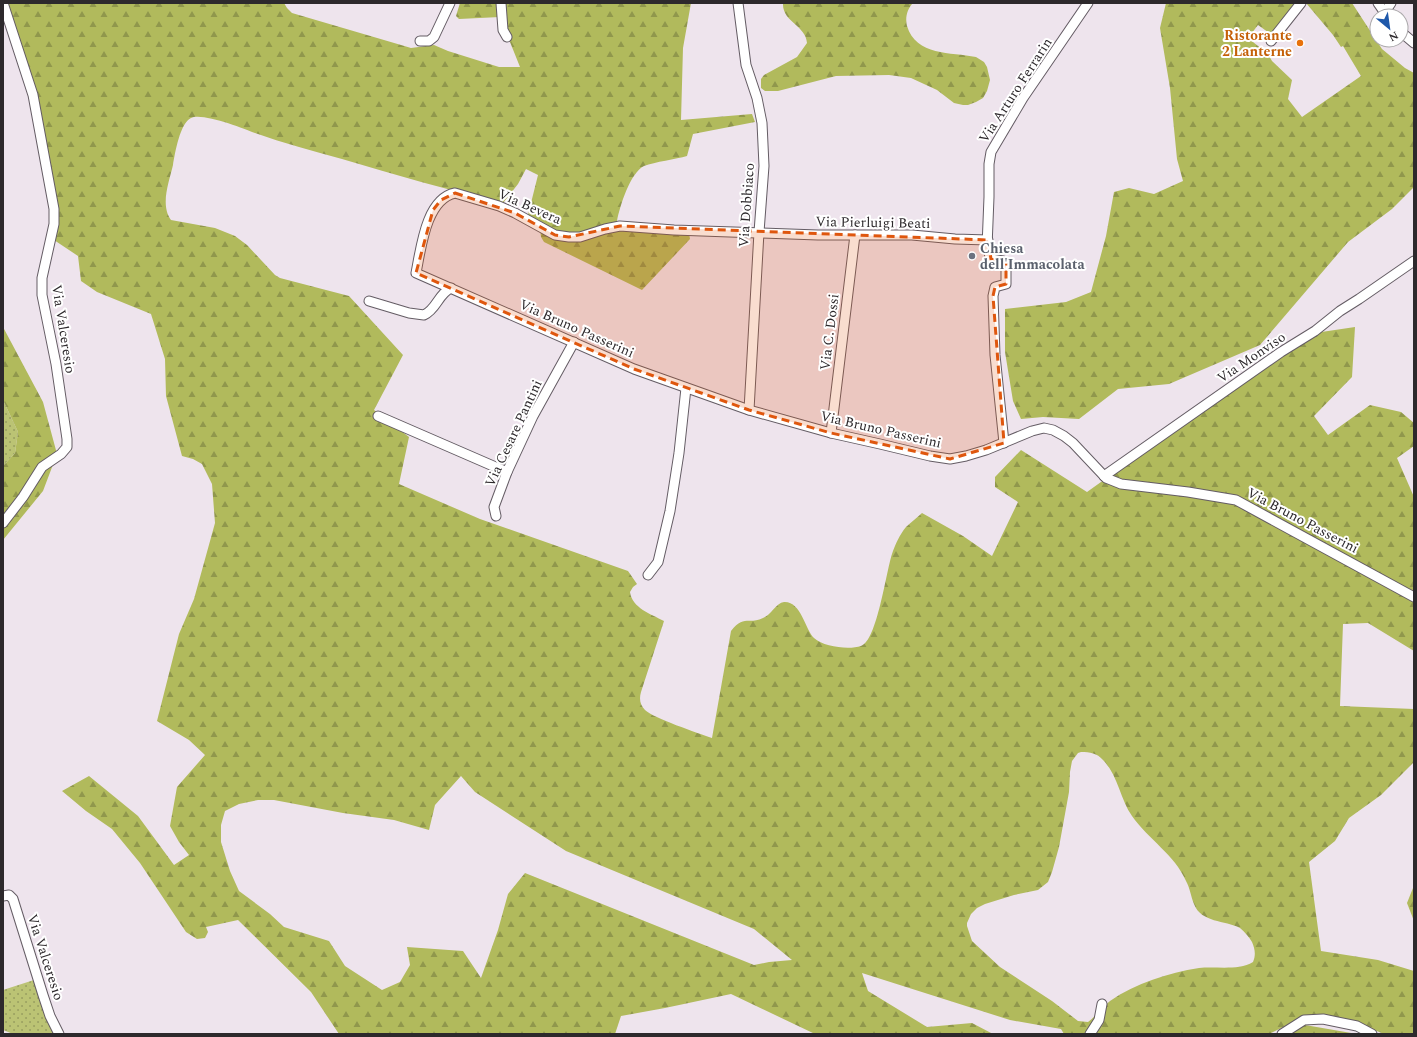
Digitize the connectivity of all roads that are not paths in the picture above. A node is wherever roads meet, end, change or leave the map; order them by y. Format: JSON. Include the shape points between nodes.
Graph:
{"nodes":[{"id":1,"x":4,"y":3,"type":"edge"},
{"id":2,"x":450,"y":3,"type":"edge"},
{"id":3,"x":501,"y":3,"type":"edge"},
{"id":4,"x":738,"y":3,"type":"edge"},
{"id":5,"x":1088,"y":3,"type":"edge"},
{"id":6,"x":1301,"y":3,"type":"edge"},
{"id":7,"x":507,"y":37,"type":"dead end"},
{"id":8,"x":1271,"y":41,"type":"dead end"},
{"id":9,"x":420,"y":42,"type":"dead end"},
{"id":10,"x":758,"y":232,"type":"junction"},
{"id":11,"x":855,"y":234,"type":"junction"},
{"id":12,"x":988,"y":240,"type":"junction"},
{"id":13,"x":1414,"y":261,"type":"edge"},
{"id":14,"x":416,"y":273,"type":"joint"},
{"id":15,"x":451,"y":288,"type":"junction"},
{"id":16,"x":369,"y":301,"type":"dead end"},
{"id":17,"x":574,"y":342,"type":"junction"},
{"id":18,"x":686,"y":388,"type":"junction"},
{"id":19,"x":749,"y":410,"type":"junction"},
{"id":20,"x":378,"y":416,"type":"dead end"},
{"id":21,"x":831,"y":433,"type":"junction"},
{"id":22,"x":1004,"y":443,"type":"junction"},
{"id":23,"x":507,"y":472,"type":"junction"},
{"id":24,"x":1104,"y":476,"type":"junction"},
{"id":25,"x":496,"y":516,"type":"dead end"},
{"id":26,"x":3,"y":523,"type":"edge"},
{"id":27,"x":648,"y":575,"type":"dead end"},
{"id":28,"x":1414,"y":597,"type":"edge"},
{"id":29,"x":3,"y":896,"type":"edge"},
{"id":30,"x":1102,"y":1004,"type":"dead end"},
{"id":31,"x":59,"y":1034,"type":"edge"},
{"id":32,"x":1090,"y":1034,"type":"edge"},
{"id":33,"x":1282,"y":1034,"type":"edge"},
{"id":34,"x":1372,"y":1034,"type":"edge"}],
"edges":[{"from":1,"to":26,"type":"street","name":"Via Valceresio","via":[[33,95],[54,209],[54,224],[42,278],[42,295],[56,364],[67,448],[42,467],[24,497]]},
{"from":2,"to":9,"type":"street","via":[[434,37],[429,41]]},
{"from":3,"to":7,"type":"street","via":[[503,30]]},
{"from":4,"to":10,"type":"street","name":"Via Dobbiaco","via":[[746,65],[762,123],[764,166]]},
{"from":5,"to":12,"type":"street","name":"Via Arturo Ferrarin","via":[[1019,104],[991,152]]},
{"from":6,"to":8,"type":"street"},
{"from":10,"to":11,"type":"street","name":"Via Pierluigi Beati"},
{"from":10,"to":14,"type":"street","name":"Via Bevera","via":[[620,226],[569,237],[555,235],[499,206],[455,193],[441,200],[433,210],[423,239]]},
{"from":10,"to":19,"type":"street","name":"Via Dobbiaco"},
{"from":11,"to":12,"type":"street","name":"Via Pierluigi Beati"},
{"from":11,"to":21,"type":"street","name":"Via C. Dossi"},
{"from":12,"to":22,"type":"street","name":"Via Arturo Ferrarin","via":[[987,247],[991,259],[1006,264],[1006,284],[995,287],[993,296],[995,355]]},
{"from":13,"to":24,"type":"street","name":"Via Monviso"},
{"from":14,"to":15,"type":"street","name":"Via Bruno Passerini"},
{"from":15,"to":16,"type":"street","via":[[443,292],[433,309],[424,315]]},
{"from":15,"to":17,"type":"street","name":"Via Bruno Passerini"},
{"from":17,"to":18,"type":"street","name":"Via Bruno Passerini","via":[[634,369]]},
{"from":17,"to":23,"type":"street","name":"Via Cesare Pantini","via":[[533,416]]},
{"from":18,"to":19,"type":"street","name":"Via Bruno Passerini"},
{"from":18,"to":27,"type":"street","via":[[670,511],[658,562]]},
{"from":19,"to":21,"type":"street","name":"Via Bruno Passerini"},
{"from":20,"to":23,"type":"street"},
{"from":21,"to":22,"type":"street","name":"Via Bruno Passerini","via":[[950,459]]},
{"from":22,"to":24,"type":"street","name":"Via Bruno Passerini","via":[[1032,431],[1044,428],[1053,430],[1073,443]]},
{"from":23,"to":25,"type":"street","name":"Via Cesare Pantini","via":[[494,507]]},
{"from":24,"to":28,"type":"street","name":"Via Bruno Passerini","via":[[1121,484],[1236,500]]},
{"from":29,"to":31,"type":"street","name":"Via Valceresio","via":[[9,895],[13,899],[48,1009]]},
{"from":30,"to":32,"type":"street","via":[[1099,1020]]},
{"from":33,"to":34,"type":"street","via":[[1304,1020],[1323,1019],[1356,1026]]}]}
